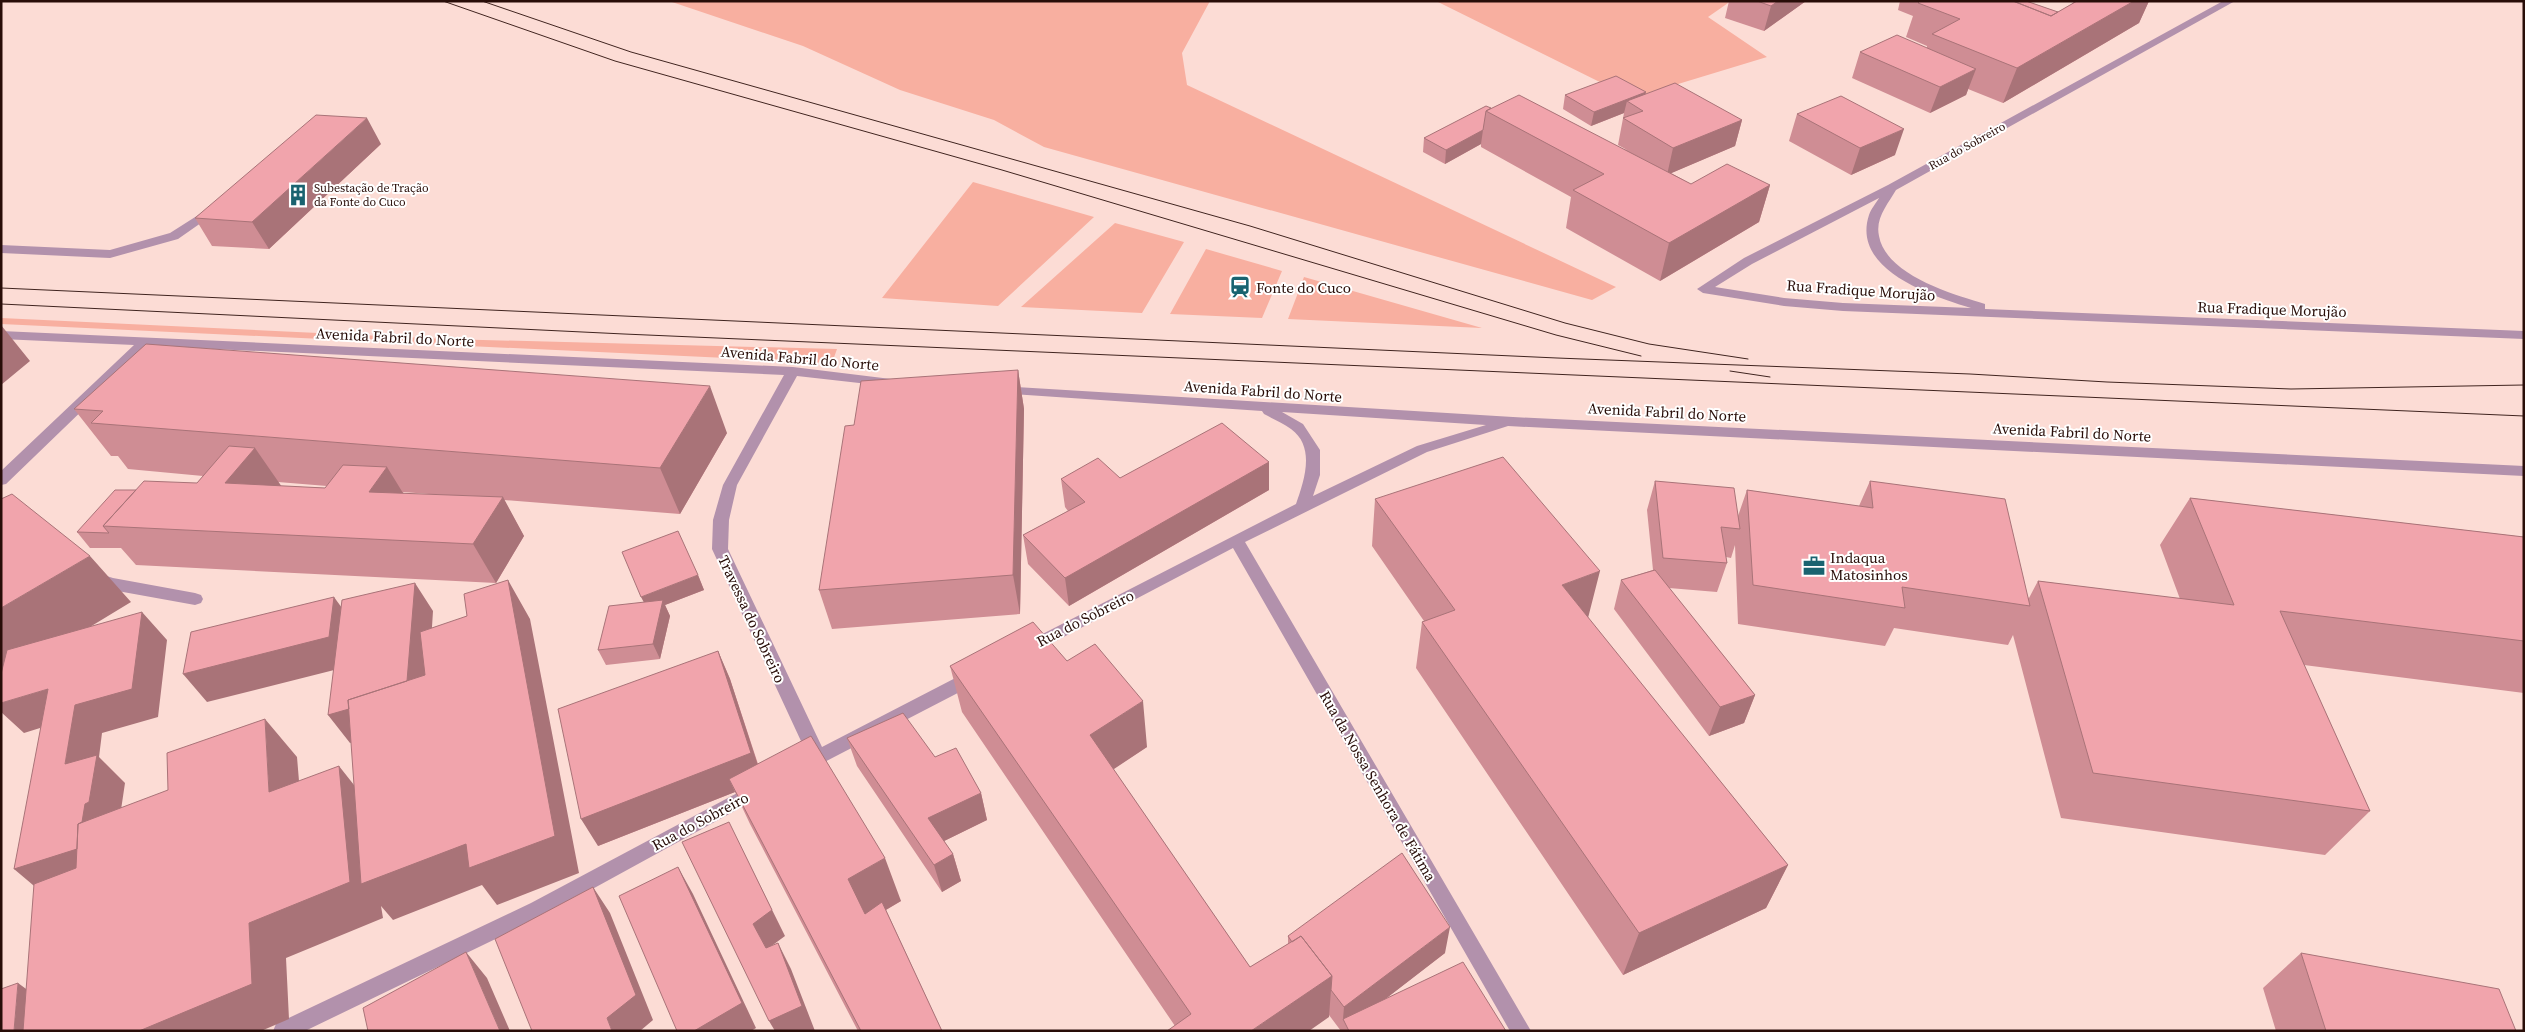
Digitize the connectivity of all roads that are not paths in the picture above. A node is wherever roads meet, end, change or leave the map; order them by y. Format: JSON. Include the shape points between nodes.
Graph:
{"nodes":[{"id":1,"x":2230,"y":1,"type":"edge"},
{"id":2,"x":1892,"y":187,"type":"junction"},
{"id":3,"x":226,"y":200,"type":"edge"},
{"id":4,"x":1,"y":249,"type":"edge"},
{"id":5,"x":1703,"y":289,"type":"joint"},
{"id":6,"x":2018,"y":314,"type":"junction"},
{"id":7,"x":1,"y":335,"type":"edge"},
{"id":8,"x":2524,"y":336,"type":"edge"},
{"id":9,"x":145,"y":342,"type":"junction"},
{"id":10,"x":793,"y":371,"type":"junction"},
{"id":11,"x":898,"y":382,"type":"edge"},
{"id":12,"x":987,"y":389,"type":"edge"},
{"id":13,"x":1264,"y":408,"type":"junction"},
{"id":14,"x":1513,"y":422,"type":"junction"},
{"id":15,"x":2524,"y":470,"type":"edge"},
{"id":16,"x":1,"y":480,"type":"edge"},
{"id":17,"x":1302,"y":508,"type":"junction"},
{"id":18,"x":1236,"y":540,"type":"junction"},
{"id":19,"x":85,"y":574,"type":"edge"},
{"id":20,"x":195,"y":599,"type":"dead end"},
{"id":21,"x":1018,"y":654,"type":"edge"},
{"id":22,"x":992,"y":667,"type":"edge"},
{"id":23,"x":817,"y":758,"type":"junction"},
{"id":24,"x":791,"y":772,"type":"edge"},
{"id":25,"x":774,"y":781,"type":"edge"},
{"id":26,"x":282,"y":1031,"type":"edge"},
{"id":27,"x":1521,"y":1031,"type":"edge"}],
"edges":[{"from":1,"to":2,"type":"street","name":"Rua do Sobreiro"},
{"from":2,"to":5,"type":"street","name":"Rua do Sobreiro","via":[[1748,261]]},
{"from":2,"to":6,"type":"street","name":"Rua Fradique Morujão","via":[[1881,200],[1870,229],[1876,248],[1892,267],[1908,281],[1940,295]]},
{"from":3,"to":4,"type":"street","via":[[174,236],[110,254]]},
{"from":5,"to":6,"type":"street","name":"Rua Fradique Morujão","via":[[1784,302],[1844,307]]},
{"from":6,"to":8,"type":"street","name":"Rua Fradique Morujão"},
{"from":7,"to":9,"type":"street","name":"Avenida Fabril do Norte"},
{"from":9,"to":10,"type":"street","name":"Avenida Fabril do Norte"},
{"from":9,"to":16,"type":"street"},
{"from":10,"to":11,"type":"street","name":"Avenida Fabril do Norte"},
{"from":10,"to":23,"type":"street","name":"Travessa do Sobreiro","via":[[730,485],[721,520],[720,549]]},
{"from":12,"to":13,"type":"street","name":"Avenida Fabril do Norte"},
{"from":13,"to":14,"type":"street","name":"Avenida Fabril do Norte"},
{"from":13,"to":17,"type":"street","via":[[1298,427],[1313,450],[1314,475]]},
{"from":14,"to":15,"type":"street","name":"Avenida Fabril do Norte"},
{"from":14,"to":17,"type":"street","name":"Rua do Sobreiro","via":[[1422,449]]},
{"from":17,"to":18,"type":"street","name":"Rua do Sobreiro"},
{"from":18,"to":21,"type":"street","name":"Rua do Sobreiro"},
{"from":18,"to":27,"type":"street","name":"Rua da Nossa Senhora de Fátima"},
{"from":19,"to":20,"type":"street","via":[[112,584]]},
{"from":22,"to":23,"type":"street"},
{"from":23,"to":24,"type":"street"},
{"from":25,"to":26,"type":"street","name":"Rua do Sobreiro","via":[[538,909]]}]}
